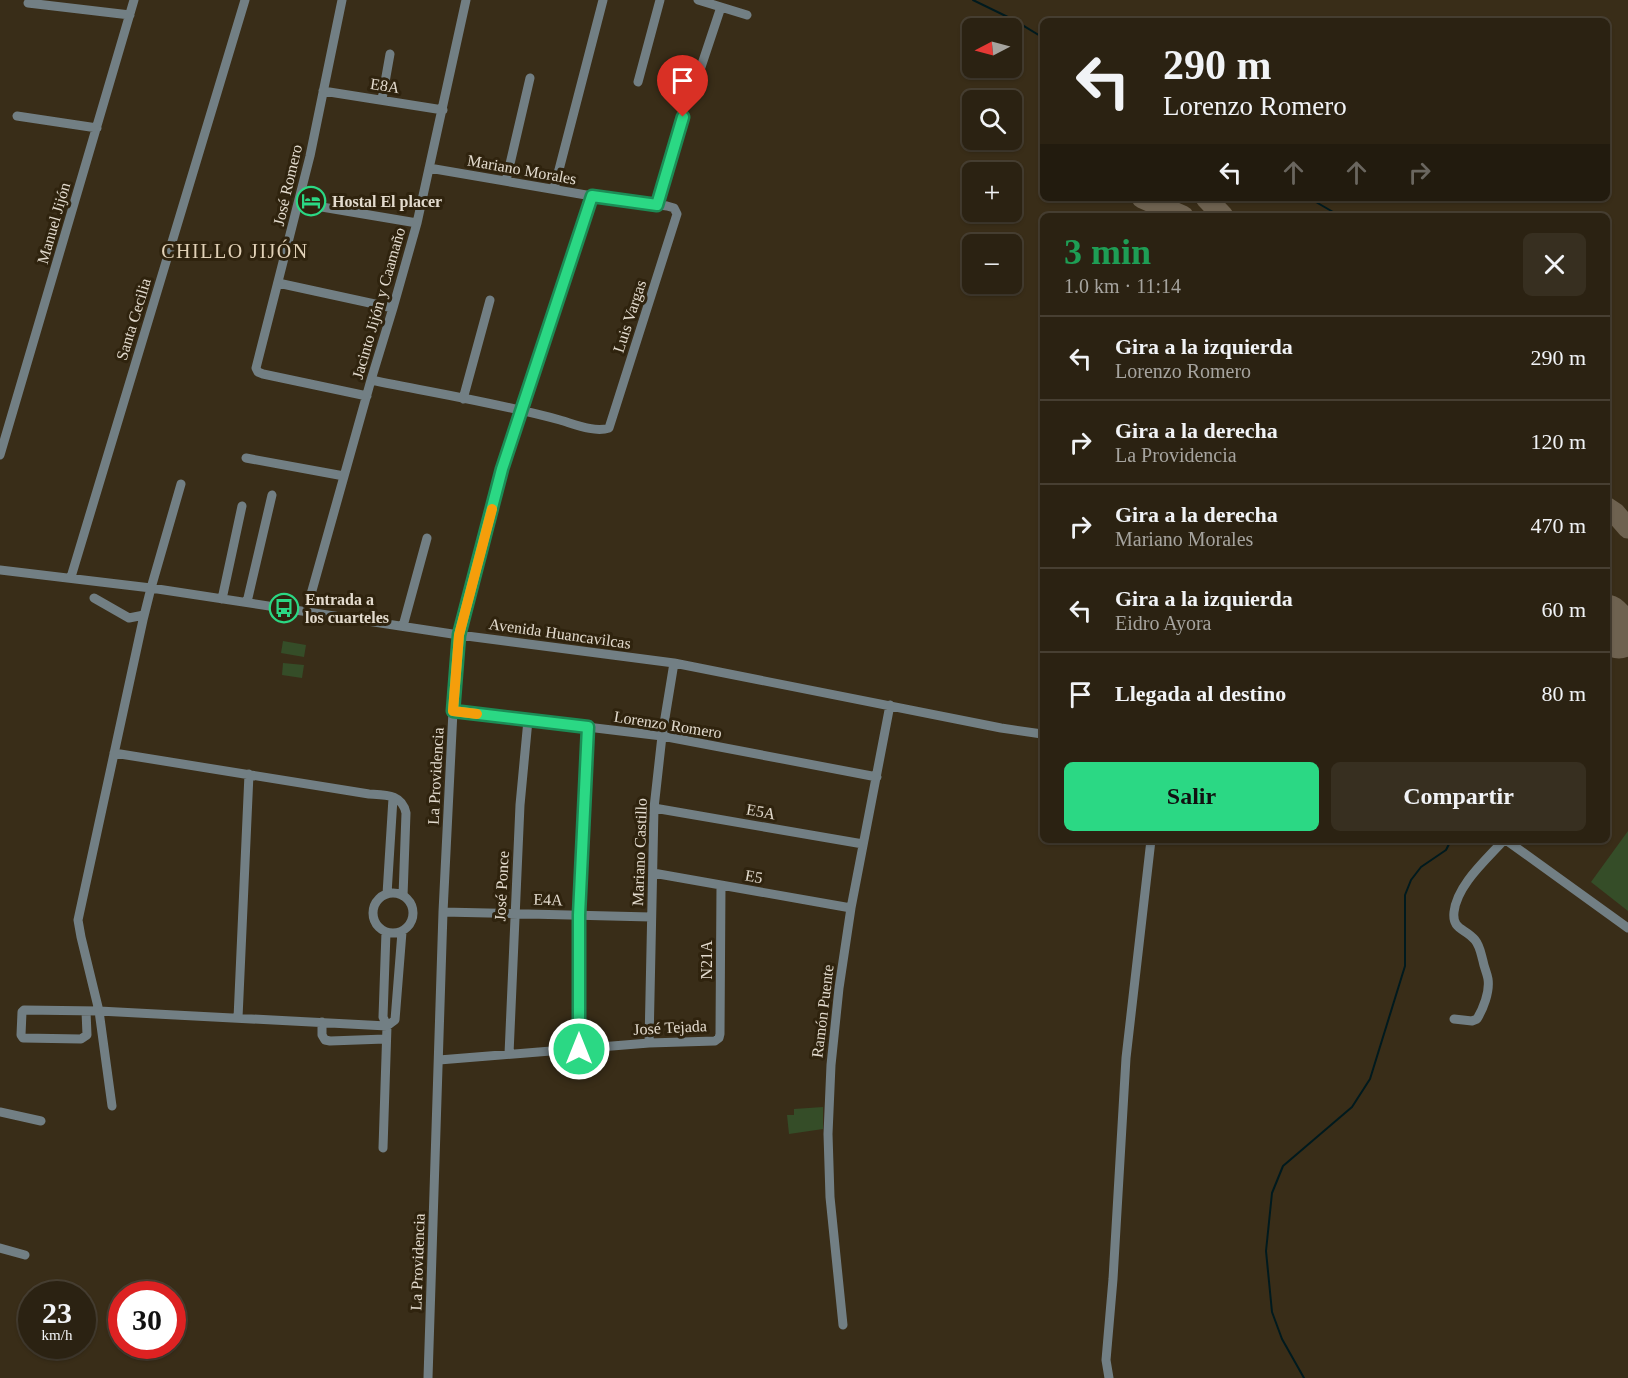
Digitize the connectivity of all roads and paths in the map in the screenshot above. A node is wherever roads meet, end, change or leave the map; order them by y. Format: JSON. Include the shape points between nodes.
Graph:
{"nodes":[{"id":1,"x":135,"y":0,"type":"edge"},
{"id":2,"x":245,"y":0,"type":"edge"},
{"id":3,"x":342,"y":0,"type":"edge"},
{"id":4,"x":466,"y":0,"type":"edge"},
{"id":5,"x":603,"y":0,"type":"edge"},
{"id":6,"x":660,"y":0,"type":"edge"},
{"id":7,"x":698,"y":0,"type":"edge"},
{"id":8,"x":28,"y":3,"type":"dead end"},
{"id":9,"x":716,"y":4,"type":"edge"},
{"id":10,"x":130,"y":15,"type":"junction"},
{"id":11,"x":747,"y":15,"type":"dead end"},
{"id":12,"x":390,"y":54,"type":"dead end"},
{"id":13,"x":698,"y":75,"type":"dead end"},
{"id":14,"x":530,"y":78,"type":"dead end"},
{"id":15,"x":638,"y":82,"type":"dead end"},
{"id":16,"x":323,"y":91,"type":"junction"},
{"id":17,"x":382,"y":99,"type":"junction"},
{"id":18,"x":443,"y":110,"type":"junction"},
{"id":19,"x":17,"y":116,"type":"dead end"},
{"id":20,"x":683,"y":117,"type":"dead end"},
{"id":21,"x":97,"y":128,"type":"junction"},
{"id":22,"x":429,"y":168,"type":"junction"},
{"id":23,"x":506,"y":181,"type":"junction"},
{"id":24,"x":554,"y":189,"type":"junction"},
{"id":25,"x":592,"y":196,"type":"junction"},
{"id":26,"x":298,"y":203,"type":"junction"},
{"id":27,"x":657,"y":205,"type":"junction"},
{"id":28,"x":678,"y":214,"type":"joint"},
{"id":29,"x":417,"y":223,"type":"junction"},
{"id":30,"x":278,"y":283,"type":"junction"},
{"id":31,"x":490,"y":300,"type":"dead end"},
{"id":32,"x":393,"y":308,"type":"junction"},
{"id":33,"x":371,"y":380,"type":"junction"},
{"id":34,"x":367,"y":396,"type":"junction"},
{"id":35,"x":463,"y":399,"type":"junction"},
{"id":36,"x":522,"y":410,"type":"junction"},
{"id":37,"x":0,"y":418,"type":"edge"},
{"id":38,"x":10,"y":420,"type":"junction"},
{"id":39,"x":0,"y":455,"type":"edge"},
{"id":40,"x":246,"y":458,"type":"dead end"},
{"id":41,"x":344,"y":476,"type":"junction"},
{"id":42,"x":181,"y":484,"type":"dead end"},
{"id":43,"x":272,"y":495,"type":"dead end"},
{"id":44,"x":242,"y":506,"type":"dead end"},
{"id":45,"x":427,"y":538,"type":"dead end"},
{"id":46,"x":0,"y":570,"type":"edge"},
{"id":47,"x":70,"y":577,"type":"junction"},
{"id":48,"x":151,"y":588,"type":"junction"},
{"id":49,"x":94,"y":598,"type":"dead end"},
{"id":50,"x":222,"y":599,"type":"junction"},
{"id":51,"x":246,"y":602,"type":"junction"},
{"id":52,"x":306,"y":612,"type":"junction"},
{"id":53,"x":144,"y":615,"type":"junction"},
{"id":54,"x":403,"y":626,"type":"junction"},
{"id":55,"x":459,"y":635,"type":"junction"},
{"id":56,"x":674,"y":663,"type":"junction"},
{"id":57,"x":890,"y":705,"type":"junction"},
{"id":58,"x":453,"y":711,"type":"junction"},
{"id":59,"x":528,"y":720,"type":"junction"},
{"id":60,"x":588,"y":727,"type":"junction"},
{"id":61,"x":1040,"y":734,"type":"edge"},
{"id":62,"x":662,"y":736,"type":"junction"},
{"id":63,"x":114,"y":753,"type":"junction"},
{"id":64,"x":249,"y":774,"type":"junction"},
{"id":65,"x":877,"y":777,"type":"junction"},
{"id":66,"x":393,"y":798,"type":"junction"},
{"id":67,"x":654,"y":808,"type":"junction"},
{"id":68,"x":1150,"y":843,"type":"edge"},
{"id":69,"x":1502,"y":843,"type":"edge"},
{"id":70,"x":1509,"y":843,"type":"edge"},
{"id":71,"x":863,"y":844,"type":"junction"},
{"id":72,"x":652,"y":873,"type":"junction"},
{"id":73,"x":721,"y":885,"type":"junction"},
{"id":74,"x":387,"y":894,"type":"junction"},
{"id":75,"x":403,"y":896,"type":"junction"},
{"id":76,"x":851,"y":908,"type":"junction"},
{"id":77,"x":443,"y":912,"type":"junction"},
{"id":78,"x":514,"y":914,"type":"junction"},
{"id":79,"x":579,"y":915,"type":"junction"},
{"id":80,"x":651,"y":917,"type":"junction"},
{"id":81,"x":1628,"y":928,"type":"edge"},
{"id":82,"x":386,"y":932,"type":"junction"},
{"id":83,"x":402,"y":932,"type":"junction"},
{"id":84,"x":86,"y":1011,"type":"junction"},
{"id":85,"x":99,"y":1011,"type":"junction"},
{"id":86,"x":238,"y":1018,"type":"junction"},
{"id":87,"x":1454,"y":1019,"type":"dead end"},
{"id":88,"x":322,"y":1022,"type":"junction"},
{"id":89,"x":387,"y":1026,"type":"junction"},
{"id":90,"x":720,"y":1034,"type":"joint"},
{"id":91,"x":385,"y":1039,"type":"junction"},
{"id":92,"x":649,"y":1043,"type":"junction"},
{"id":93,"x":579,"y":1049,"type":"junction"},
{"id":94,"x":509,"y":1054,"type":"junction"},
{"id":95,"x":439,"y":1060,"type":"junction"},
{"id":96,"x":112,"y":1106,"type":"dead end"},
{"id":97,"x":0,"y":1112,"type":"edge"},
{"id":98,"x":41,"y":1121,"type":"dead end"},
{"id":99,"x":383,"y":1148,"type":"dead end"},
{"id":100,"x":0,"y":1248,"type":"edge"},
{"id":101,"x":25,"y":1255,"type":"dead end"},
{"id":102,"x":843,"y":1325,"type":"dead end"},
{"id":103,"x":428,"y":1378,"type":"edge"},
{"id":104,"x":1109,"y":1378,"type":"edge"}],
"edges":[{"from":1,"to":10,"type":"street","name":"Manuel Jijón"},
{"from":2,"to":47,"type":"street","name":"Santa Cecilia"},
{"from":3,"to":16,"type":"street","name":"José Romero"},
{"from":4,"to":18,"type":"street","name":"Jacinto Jijón y Caamaño"},
{"from":5,"to":24,"type":"street"},
{"from":6,"to":15,"type":"street"},
{"from":7,"to":9,"type":"street"},
{"from":8,"to":10,"type":"street"},
{"from":9,"to":11,"type":"street"},
{"from":9,"to":13,"type":"street"},
{"from":10,"to":21,"type":"street","name":"Manuel Jijón"},
{"from":12,"to":17,"type":"street"},
{"from":14,"to":23,"type":"street"},
{"from":16,"to":17,"type":"street","name":"E8A"},
{"from":16,"to":26,"type":"street","name":"José Romero"},
{"from":17,"to":18,"type":"street","name":"E8A"},
{"from":18,"to":22,"type":"street","name":"Jacinto Jijón y Caamaño"},
{"from":19,"to":21,"type":"street"},
{"from":20,"to":27,"type":"street"},
{"from":21,"to":38,"type":"street","name":"Manuel Jijón"},
{"from":22,"to":23,"type":"street","name":"Mariano Morales"},
{"from":22,"to":29,"type":"street","name":"Jacinto Jijón y Caamaño"},
{"from":23,"to":24,"type":"street","name":"Mariano Morales"},
{"from":24,"to":25,"type":"street","name":"Mariano Morales"},
{"from":25,"to":27,"type":"street","name":"Mariano Morales"},
{"from":25,"to":36,"type":"street","name":"La Providencia"},
{"from":26,"to":29,"type":"street"},
{"from":26,"to":30,"type":"street","name":"José Romero"},
{"from":27,"to":28,"type":"street","name":"Mariano Morales","via":[[674,208]]},
{"from":28,"to":36,"type":"street","name":"Luis Vargas","via":[[609,428],[593,429]]},
{"from":29,"to":32,"type":"street","name":"Jacinto Jijón y Caamaño"},
{"from":30,"to":32,"type":"street"},
{"from":30,"to":34,"type":"street","name":"José Romero","via":[[258,372]]},
{"from":31,"to":35,"type":"street"},
{"from":32,"to":33,"type":"street","name":"Jacinto Jijón y Caamaño"},
{"from":33,"to":34,"type":"street","name":"Jacinto Jijón y Caamaño"},
{"from":33,"to":35,"type":"street"},
{"from":34,"to":41,"type":"street","name":"Jacinto Jijón y Caamaño"},
{"from":35,"to":36,"type":"street"},
{"from":36,"to":55,"type":"street","name":"La Providencia","via":[[502,469]]},
{"from":37,"to":38,"type":"street"},
{"from":38,"to":39,"type":"street","name":"Manuel Jijón"},
{"from":40,"to":41,"type":"street"},
{"from":41,"to":52,"type":"street","name":"Jacinto Jijón y Caamaño"},
{"from":42,"to":48,"type":"street"},
{"from":43,"to":51,"type":"street"},
{"from":44,"to":50,"type":"street"},
{"from":45,"to":54,"type":"street"},
{"from":46,"to":47,"type":"street","name":"Avenida Huancavilcas"},
{"from":47,"to":48,"type":"street","name":"Avenida Huancavilcas"},
{"from":48,"to":50,"type":"street","name":"Avenida Huancavilcas"},
{"from":48,"to":53,"type":"street"},
{"from":49,"to":53,"type":"street","via":[[129,618]]},
{"from":50,"to":51,"type":"street","name":"Avenida Huancavilcas"},
{"from":51,"to":52,"type":"street","name":"Avenida Huancavilcas"},
{"from":52,"to":54,"type":"street","name":"Avenida Huancavilcas"},
{"from":53,"to":63,"type":"street"},
{"from":54,"to":55,"type":"street","name":"Avenida Huancavilcas"},
{"from":55,"to":56,"type":"street","name":"Avenida Huancavilcas"},
{"from":55,"to":58,"type":"street","name":"La Providencia"},
{"from":56,"to":57,"type":"street","name":"Avenida Huancavilcas"},
{"from":56,"to":62,"type":"street","name":"Mariano Castillo"},
{"from":57,"to":61,"type":"street","name":"Avenida Huancavilcas"},
{"from":57,"to":65,"type":"street","name":"Ramón Puente"},
{"from":58,"to":59,"type":"street","name":"Lorenzo Romero"},
{"from":58,"to":77,"type":"street","name":"La Providencia"},
{"from":59,"to":60,"type":"street","name":"Lorenzo Romero"},
{"from":59,"to":78,"type":"street","name":"José Ponce"},
{"from":60,"to":62,"type":"street","name":"Lorenzo Romero"},
{"from":60,"to":79,"type":"street"},
{"from":62,"to":65,"type":"street","name":"Lorenzo Romero"},
{"from":62,"to":67,"type":"street","name":"Mariano Castillo"},
{"from":63,"to":64,"type":"street"},
{"from":63,"to":85,"type":"street","via":[[78,920]]},
{"from":64,"to":66,"type":"street"},
{"from":64,"to":86,"type":"street"},
{"from":65,"to":71,"type":"street","name":"Ramón Puente"},
{"from":66,"to":74,"type":"street"},
{"from":66,"to":75,"type":"street","via":[[405,805],[406,813]]},
{"from":67,"to":71,"type":"street","name":"E5A"},
{"from":67,"to":72,"type":"street","name":"Mariano Castillo"},
{"from":68,"to":104,"type":"street","via":[[1126,1058],[1106,1360]]},
{"from":69,"to":87,"type":"street","via":[[1460,892],[1455,904],[1454,922],[1476,941],[1488,989],[1477,1019]]},
{"from":70,"to":81,"type":"street"},
{"from":71,"to":76,"type":"street","name":"Ramón Puente"},
{"from":72,"to":73,"type":"street","name":"E5"},
{"from":72,"to":80,"type":"street","name":"Mariano Castillo"},
{"from":73,"to":76,"type":"street","name":"E5"},
{"from":73,"to":90,"type":"street","name":"N21A"},
{"from":74,"to":75,"type":"street"},
{"from":74,"to":82,"type":"street","via":[[375,905],[374,913],[379,927]]},
{"from":75,"to":83,"type":"street","via":[[409,900],[413,914]]},
{"from":76,"to":102,"type":"street","name":"Ramón Puente","via":[[835,1021],[828,1134]]},
{"from":77,"to":78,"type":"street","name":"E4A"},
{"from":77,"to":95,"type":"street","name":"La Providencia"},
{"from":78,"to":79,"type":"street","name":"E4A"},
{"from":78,"to":94,"type":"street","name":"José Ponce"},
{"from":79,"to":80,"type":"street","name":"E4A"},
{"from":79,"to":93,"type":"street"},
{"from":80,"to":92,"type":"street","name":"Mariano Castillo"},
{"from":82,"to":83,"type":"street"},
{"from":82,"to":89,"type":"street","via":[[383,1017]]},
{"from":83,"to":89,"type":"street","via":[[395,1020]]},
{"from":84,"to":84,"type":"street","via":[[85,1038],[21,1035],[23,1010]]},
{"from":84,"to":85,"type":"street"},
{"from":85,"to":86,"type":"street"},
{"from":85,"to":96,"type":"street"},
{"from":86,"to":88,"type":"street"},
{"from":88,"to":89,"type":"street"},
{"from":88,"to":91,"type":"street","via":[[325,1040]]},
{"from":89,"to":91,"type":"street"},
{"from":90,"to":92,"type":"street","name":"José Tejada","via":[[715,1041]]},
{"from":91,"to":99,"type":"street"},
{"from":92,"to":93,"type":"street","name":"José Tejada"},
{"from":93,"to":94,"type":"street","name":"José Tejada"},
{"from":94,"to":95,"type":"street","name":"José Tejada"},
{"from":95,"to":103,"type":"street","name":"La Providencia"},
{"from":97,"to":98,"type":"street"},
{"from":100,"to":101,"type":"street"}]}
